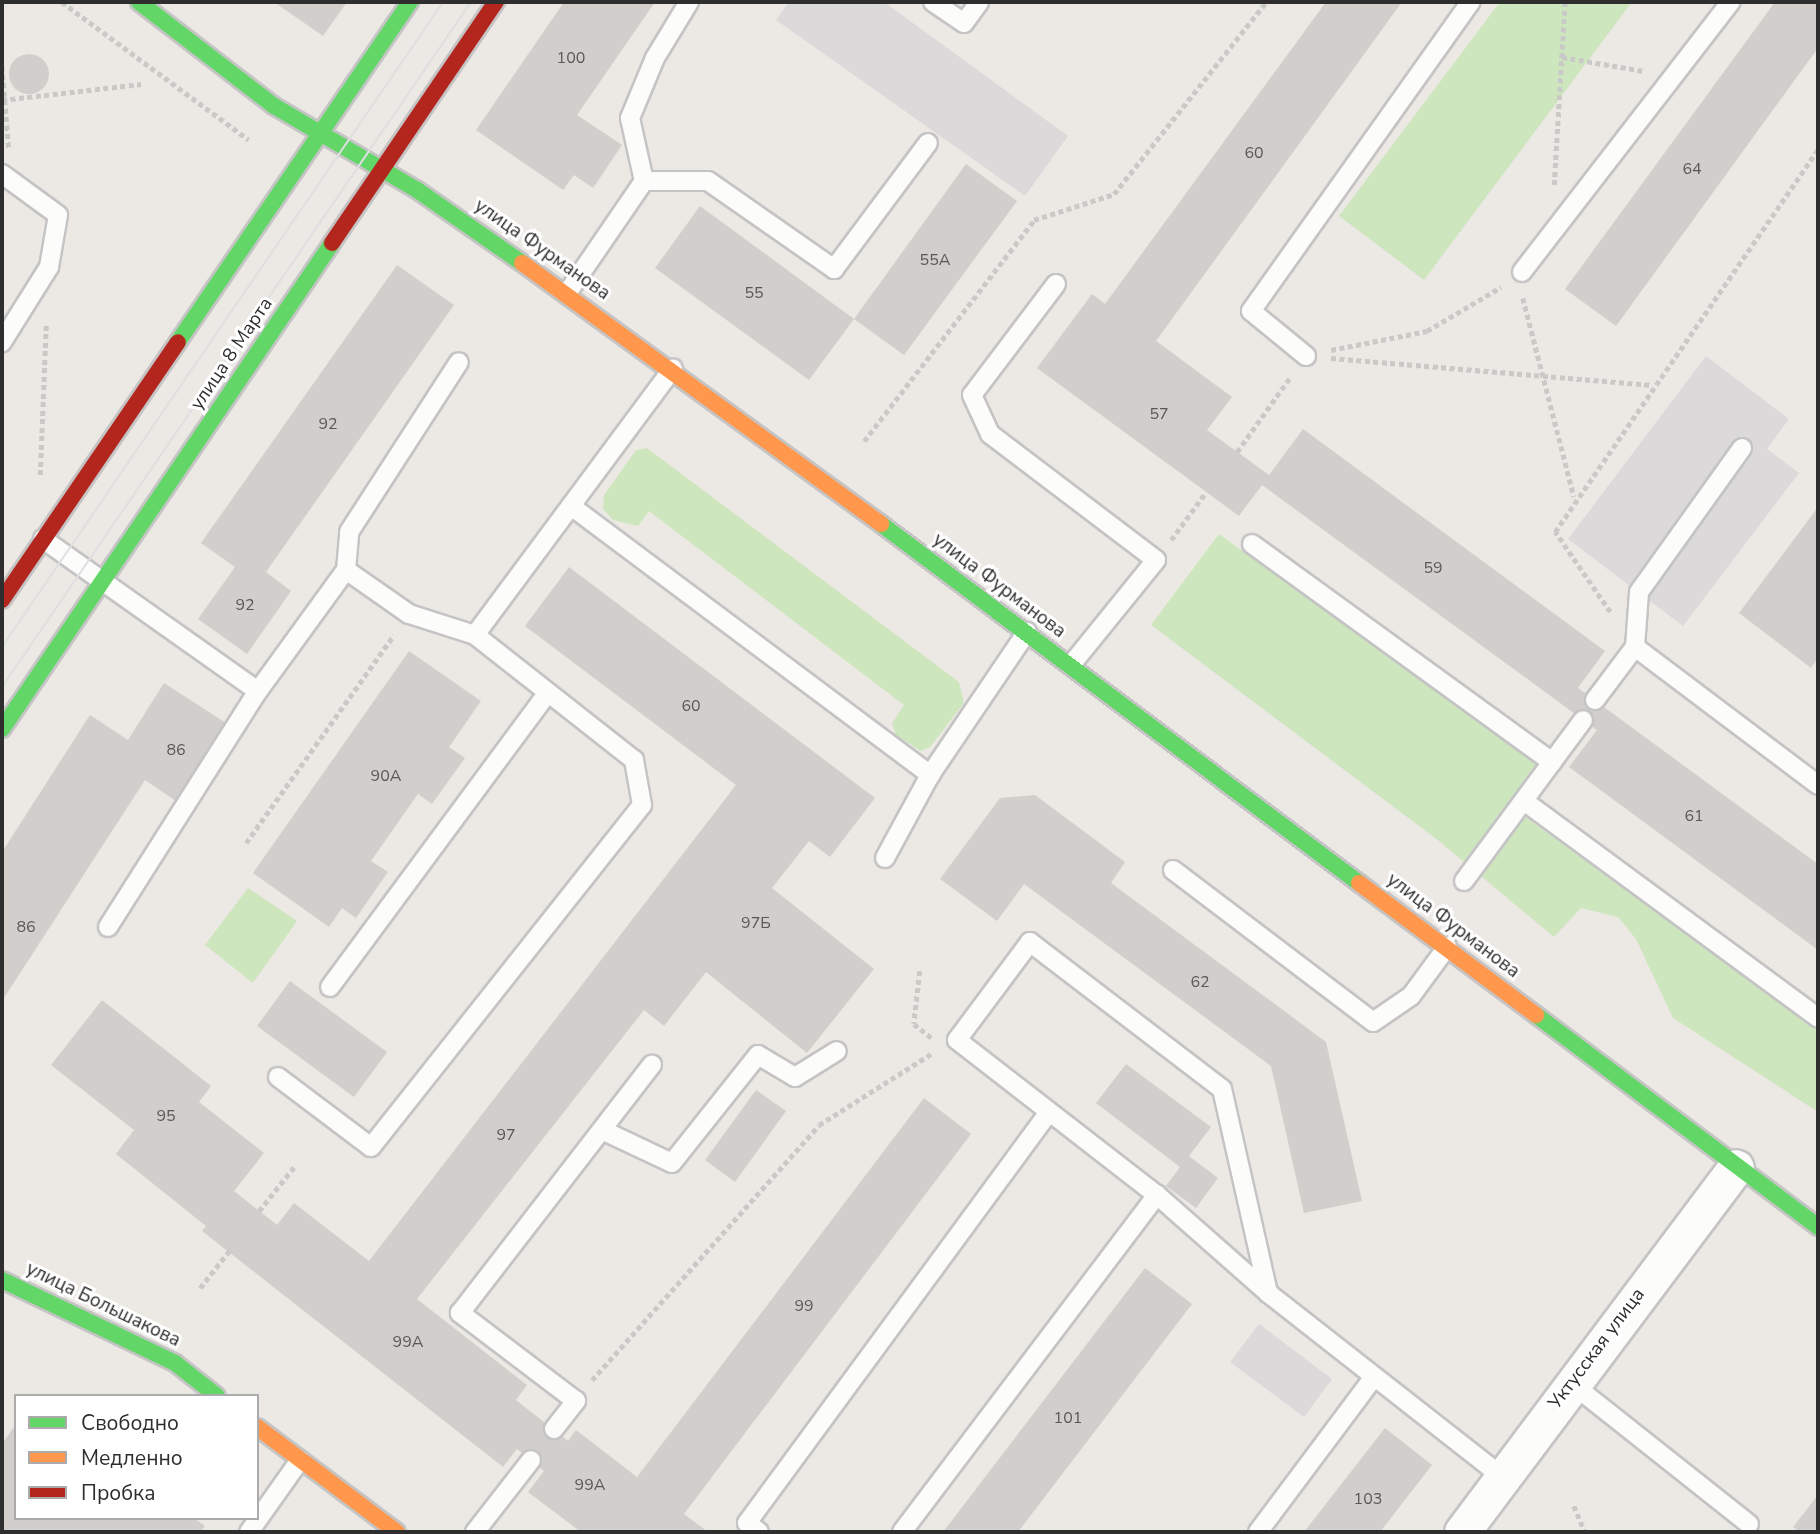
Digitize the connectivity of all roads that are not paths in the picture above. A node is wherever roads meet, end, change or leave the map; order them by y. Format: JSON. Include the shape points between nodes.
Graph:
{"nodes":[{"id":1,"x":139,"y":2,"type":"edge"},
{"id":2,"x":410,"y":2,"type":"edge"},
{"id":3,"x":496,"y":2,"type":"edge"},
{"id":4,"x":689,"y":2,"type":"edge"},
{"id":5,"x":933,"y":2,"type":"edge"},
{"id":6,"x":979,"y":2,"type":"edge"},
{"id":7,"x":1471,"y":2,"type":"edge"},
{"id":8,"x":1731,"y":2,"type":"edge"},
{"id":9,"x":319,"y":133,"type":"junction"},
{"id":10,"x":928,"y":143,"type":"dead end"},
{"id":11,"x":383,"y":170,"type":"junction"},
{"id":12,"x":7,"y":177,"type":"edge"},
{"id":13,"x":644,"y":181,"type":"junction"},
{"id":14,"x":1520,"y":275,"type":"road end"},
{"id":15,"x":1056,"y":284,"type":"dead end"},
{"id":16,"x":568,"y":292,"type":"junction"},
{"id":17,"x":2,"y":342,"type":"edge"},
{"id":18,"x":1306,"y":356,"type":"road end"},
{"id":19,"x":459,"y":362,"type":"dead end"},
{"id":20,"x":673,"y":368,"type":"junction"},
{"id":21,"x":1742,"y":448,"type":"dead end"},
{"id":22,"x":571,"y":506,"type":"junction"},
{"id":23,"x":43,"y":538,"type":"junction"},
{"id":24,"x":1252,"y":544,"type":"dead end"},
{"id":25,"x":346,"y":570,"type":"junction"},
{"id":26,"x":103,"y":580,"type":"junction"},
{"id":27,"x":2,"y":600,"type":"edge"},
{"id":28,"x":1027,"y":632,"type":"junction"},
{"id":29,"x":475,"y":635,"type":"junction"},
{"id":30,"x":1635,"y":647,"type":"junction"},
{"id":31,"x":1071,"y":665,"type":"junction"},
{"id":32,"x":258,"y":691,"type":"junction"},
{"id":33,"x":547,"y":694,"type":"junction"},
{"id":34,"x":1595,"y":700,"type":"dead end"},
{"id":35,"x":1583,"y":720,"type":"dead end"},
{"id":36,"x":2,"y":729,"type":"edge"},
{"id":37,"x":1552,"y":762,"type":"junction"},
{"id":38,"x":930,"y":775,"type":"junction"},
{"id":39,"x":1818,"y":785,"type":"edge"},
{"id":40,"x":1524,"y":801,"type":"junction"},
{"id":41,"x":885,"y":858,"type":"dead end"},
{"id":42,"x":1174,"y":870,"type":"dead end"},
{"id":43,"x":1464,"y":881,"type":"dead end"},
{"id":44,"x":108,"y":927,"type":"dead end"},
{"id":45,"x":1447,"y":947,"type":"junction"},
{"id":46,"x":330,"y":987,"type":"dead end"},
{"id":47,"x":1818,"y":1018,"type":"edge"},
{"id":48,"x":837,"y":1051,"type":"dead end"},
{"id":49,"x":652,"y":1065,"type":"dead end"},
{"id":50,"x":278,"y":1077,"type":"dead end"},
{"id":51,"x":1049,"y":1112,"type":"junction"},
{"id":52,"x":602,"y":1129,"type":"junction"},
{"id":53,"x":1736,"y":1167,"type":"junction"},
{"id":54,"x":1157,"y":1195,"type":"junction"},
{"id":55,"x":1818,"y":1227,"type":"edge"},
{"id":56,"x":2,"y":1280,"type":"edge"},
{"id":57,"x":1268,"y":1293,"type":"junction"},
{"id":58,"x":1373,"y":1378,"type":"junction"},
{"id":59,"x":1571,"y":1383,"type":"junction"},
{"id":60,"x":215,"y":1394,"type":"edge"},
{"id":61,"x":259,"y":1429,"type":"edge"},
{"id":62,"x":554,"y":1429,"type":"dead end"},
{"id":63,"x":300,"y":1460,"type":"junction"},
{"id":64,"x":531,"y":1460,"type":"dead end"},
{"id":65,"x":1503,"y":1477,"type":"junction"},
{"id":66,"x":259,"y":1518,"type":"edge"},
{"id":67,"x":1749,"y":1524,"type":"dead end"},
{"id":68,"x":397,"y":1532,"type":"edge"},
{"id":69,"x":475,"y":1532,"type":"edge"},
{"id":70,"x":759,"y":1532,"type":"edge"},
{"id":71,"x":902,"y":1532,"type":"edge"},
{"id":72,"x":1258,"y":1532,"type":"edge"},
{"id":73,"x":1461,"y":1532,"type":"edge"}],
"edges":[{"from":1,"to":9,"type":"main road","name":"улица Фурманова"},
{"from":2,"to":9,"type":"main road"},
{"from":3,"to":11,"type":"main road","name":"улица 8 Марта"},
{"from":4,"to":13,"type":"lane","via":[[655,58],[630,118]]},
{"from":5,"to":6,"type":"lane","via":[[964,23]]},
{"from":7,"to":18,"type":"lane","via":[[1251,311]]},
{"from":8,"to":14,"type":"lane"},
{"from":9,"to":11,"type":"main road","name":"улица Фурманова"},
{"from":9,"to":23,"type":"main road"},
{"from":10,"to":13,"type":"lane","via":[[834,269],[708,181]]},
{"from":11,"to":16,"type":"main road","name":"улица Фурманова"},
{"from":11,"to":26,"type":"main road","name":"улица 8 Марта"},
{"from":12,"to":17,"type":"lane","via":[[58,215],[49,267]]},
{"from":13,"to":16,"type":"lane"},
{"from":15,"to":31,"type":"lane","via":[[972,395],[990,435],[1156,560]]},
{"from":16,"to":20,"type":"main road","name":"улица Фурманова"},
{"from":19,"to":25,"type":"lane","via":[[349,533]]},
{"from":20,"to":22,"type":"lane"},
{"from":20,"to":28,"type":"main road","name":"улица Фурманова"},
{"from":21,"to":30,"type":"lane","via":[[1639,592]]},
{"from":22,"to":29,"type":"lane"},
{"from":22,"to":38,"type":"lane"},
{"from":23,"to":26,"type":"lane"},
{"from":23,"to":27,"type":"main road"},
{"from":24,"to":37,"type":"lane"},
{"from":25,"to":29,"type":"lane","via":[[409,614]]},
{"from":25,"to":32,"type":"lane"},
{"from":26,"to":32,"type":"lane"},
{"from":26,"to":36,"type":"main road","name":"улица 8 Марта"},
{"from":28,"to":31,"type":"main road","name":"улица Фурманова"},
{"from":28,"to":38,"type":"lane"},
{"from":29,"to":33,"type":"lane"},
{"from":30,"to":34,"type":"lane"},
{"from":30,"to":39,"type":"lane"},
{"from":31,"to":45,"type":"main road","name":"улица Фурманова"},
{"from":32,"to":44,"type":"lane"},
{"from":33,"to":46,"type":"lane"},
{"from":33,"to":50,"type":"lane","via":[[634,760],[642,805],[371,1147]]},
{"from":35,"to":37,"type":"lane"},
{"from":37,"to":40,"type":"lane"},
{"from":38,"to":41,"type":"lane"},
{"from":40,"to":43,"type":"lane"},
{"from":40,"to":47,"type":"lane"},
{"from":42,"to":45,"type":"lane","via":[[1373,1022],[1411,996]]},
{"from":45,"to":53,"type":"main road","name":"улица Фурманова"},
{"from":48,"to":52,"type":"lane","via":[[795,1077],[758,1055],[672,1163]]},
{"from":49,"to":52,"type":"lane"},
{"from":51,"to":54,"type":"lane"},
{"from":51,"to":57,"type":"lane","via":[[957,1040],[1030,942],[1222,1089]]},
{"from":51,"to":70,"type":"lane","via":[[747,1523]]},
{"from":52,"to":62,"type":"lane","via":[[460,1312],[576,1401]]},
{"from":53,"to":55,"type":"main road","name":"улица Фурманова"},
{"from":53,"to":59,"type":"street","name":"Уктусская улица"},
{"from":54,"to":57,"type":"lane"},
{"from":54,"to":71,"type":"lane"},
{"from":56,"to":60,"type":"main road","name":"улица Большакова","via":[[175,1363]]},
{"from":57,"to":58,"type":"lane"},
{"from":58,"to":65,"type":"lane"},
{"from":58,"to":72,"type":"lane"},
{"from":59,"to":65,"type":"street","name":"Уктусская улица"},
{"from":59,"to":67,"type":"lane"},
{"from":61,"to":63,"type":"main road"},
{"from":63,"to":66,"type":"lane"},
{"from":63,"to":68,"type":"main road"},
{"from":64,"to":69,"type":"lane"},
{"from":65,"to":73,"type":"street","name":"Уктусская улица"}]}
